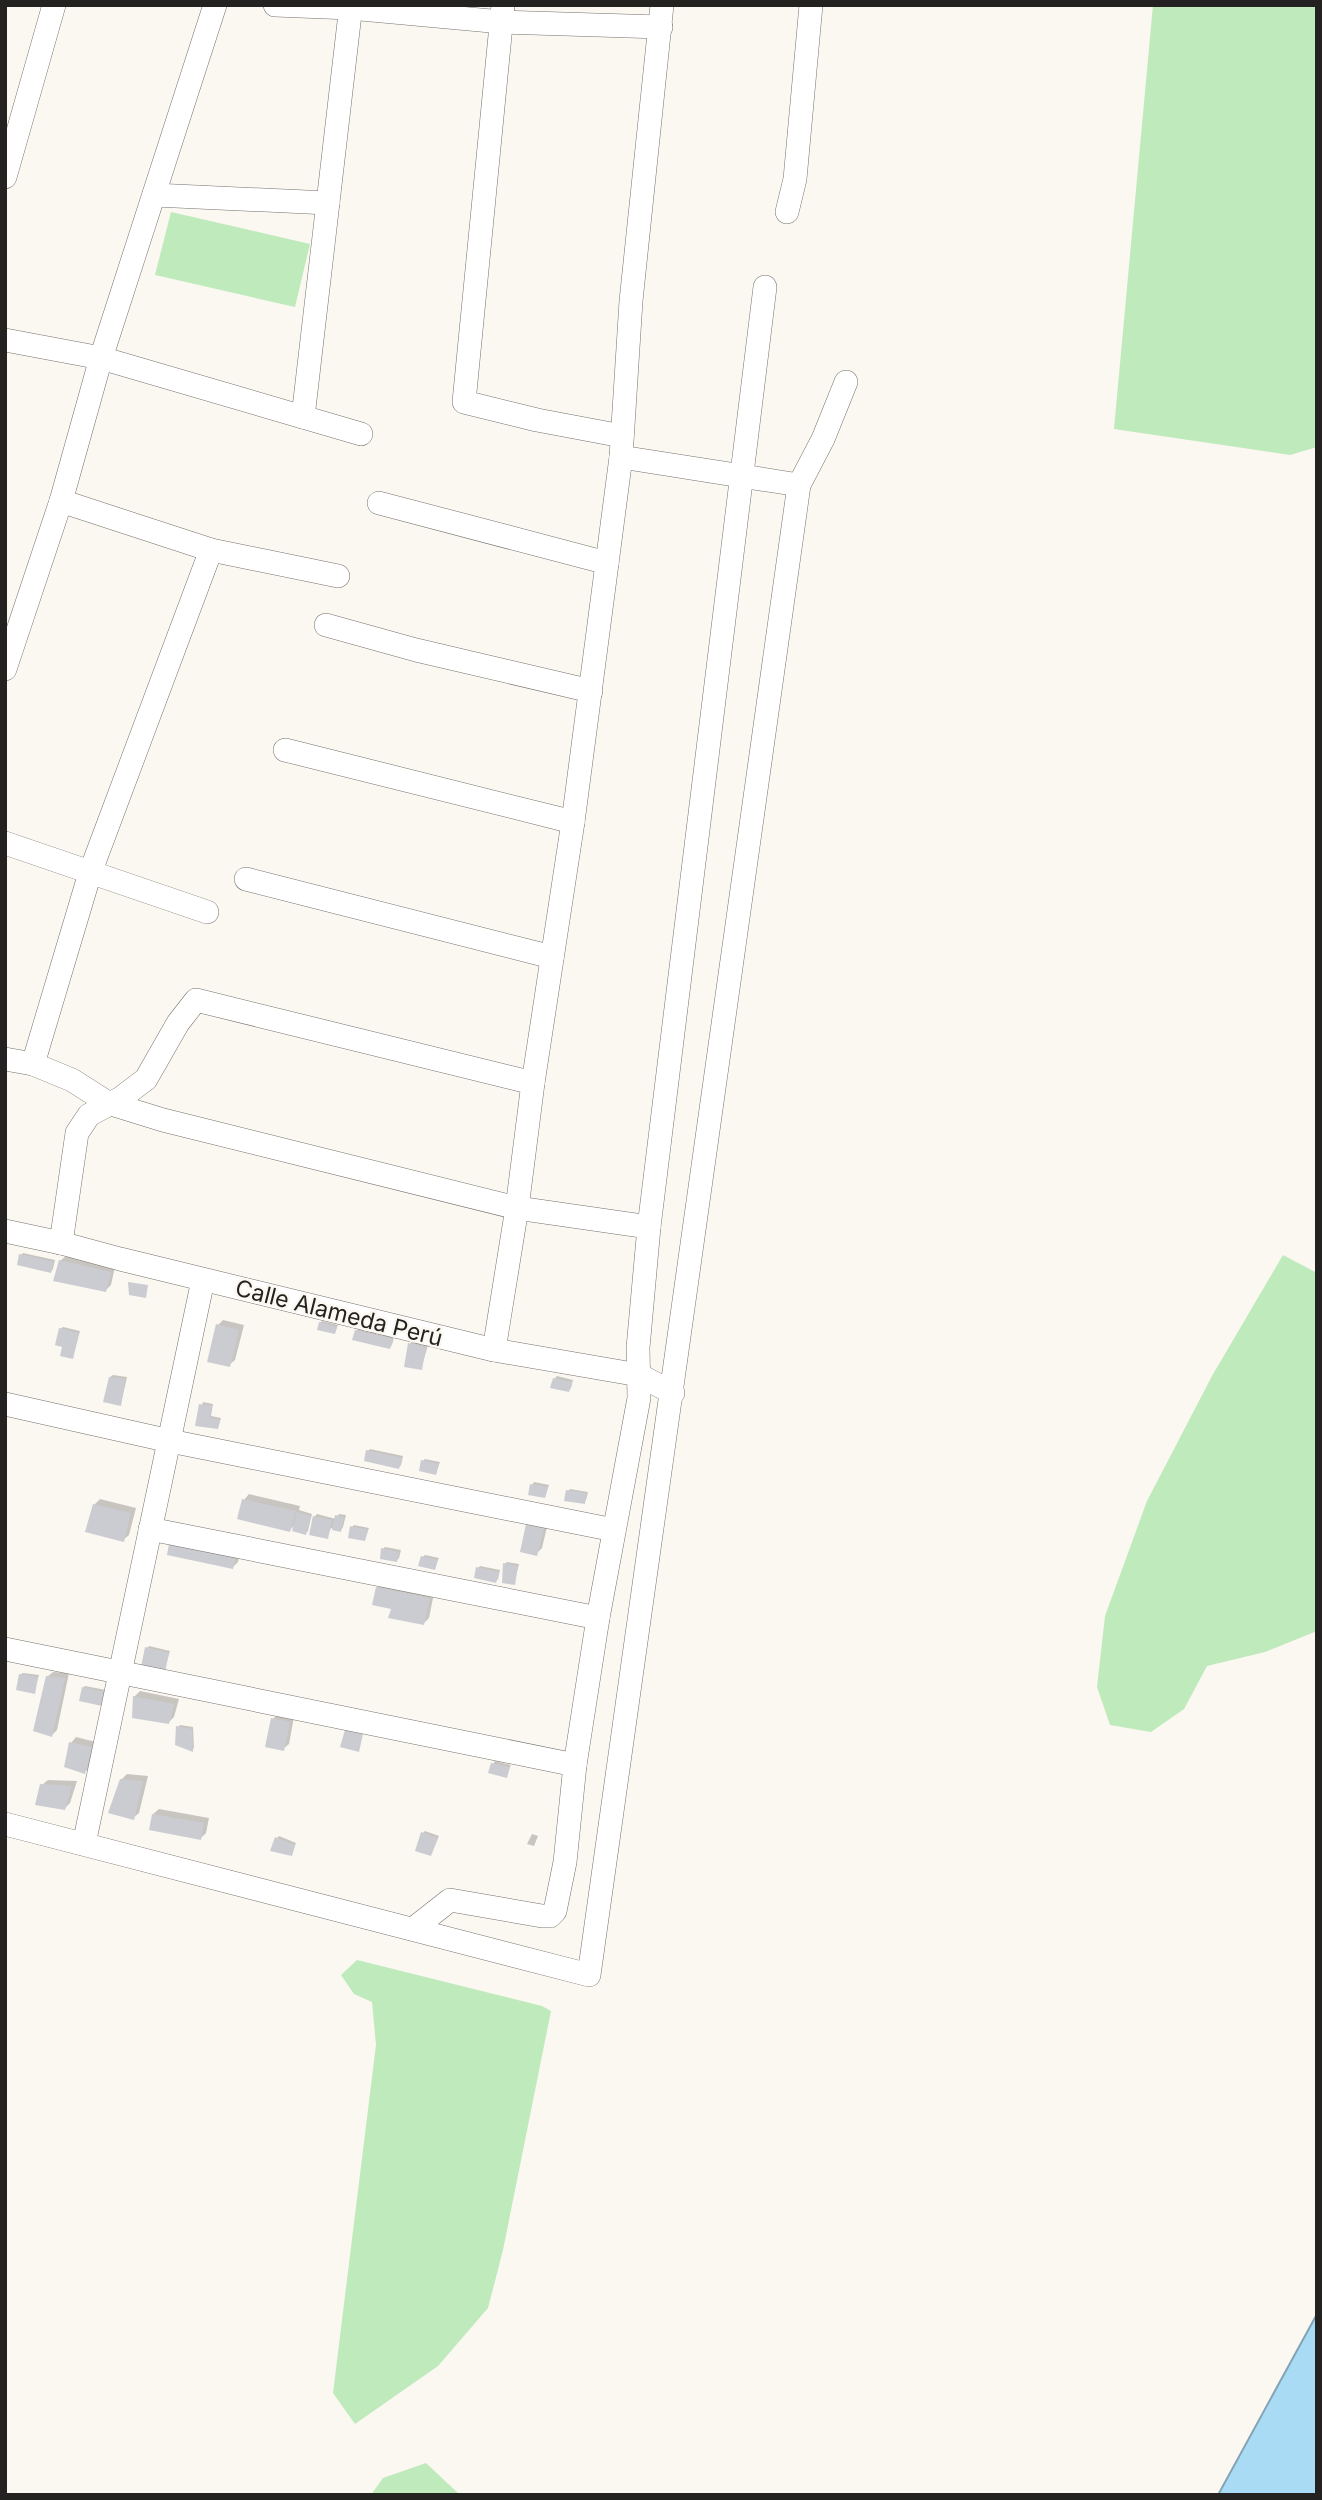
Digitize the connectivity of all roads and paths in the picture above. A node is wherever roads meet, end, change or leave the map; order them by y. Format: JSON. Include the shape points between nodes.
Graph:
{"nodes":[{"id":1,"x":54,"y":5,"type":"edge"},
{"id":2,"x":215,"y":5,"type":"edge"},
{"id":3,"x":275,"y":5,"type":"edge"},
{"id":4,"x":811,"y":5,"type":"edge"},
{"id":5,"x":350,"y":7,"type":"edge"},
{"id":6,"x":503,"y":14,"type":"edge"},
{"id":7,"x":661,"y":16,"type":"edge"},
{"id":8,"x":5,"y":177,"type":"edge"},
{"id":9,"x":154,"y":195,"type":"junction"},
{"id":10,"x":328,"y":203,"type":"junction"},
{"id":11,"x":787,"y":212,"type":"dead end"},
{"id":12,"x":765,"y":287,"type":"dead end"},
{"id":13,"x":5,"y":340,"type":"edge"},
{"id":14,"x":101,"y":358,"type":"junction"},
{"id":15,"x":846,"y":382,"type":"dead end"},
{"id":16,"x":303,"y":417,"type":"junction"},
{"id":17,"x":361,"y":434,"type":"dead end"},
{"id":18,"x":622,"y":447,"type":"junction"},
{"id":19,"x":743,"y":475,"type":"junction"},
{"id":20,"x":799,"y":485,"type":"junction"},
{"id":21,"x":61,"y":501,"type":"junction"},
{"id":22,"x":379,"y":503,"type":"dead end"},
{"id":23,"x":211,"y":550,"type":"junction"},
{"id":24,"x":607,"y":563,"type":"junction"},
{"id":25,"x":338,"y":576,"type":"dead end"},
{"id":26,"x":326,"y":625,"type":"dead end"},
{"id":27,"x":5,"y":669,"type":"edge"},
{"id":28,"x":591,"y":691,"type":"junction"},
{"id":29,"x":285,"y":750,"type":"dead end"},
{"id":30,"x":573,"y":822,"type":"junction"},
{"id":31,"x":5,"y":843,"type":"edge"},
{"id":32,"x":90,"y":873,"type":"junction"},
{"id":33,"x":246,"y":879,"type":"dead end"},
{"id":34,"x":207,"y":912,"type":"dead end"},
{"id":35,"x":552,"y":957,"type":"junction"},
{"id":36,"x":5,"y":1059,"type":"edge"},
{"id":37,"x":33,"y":1064,"type":"junction"},
{"id":38,"x":533,"y":1083,"type":"junction"},
{"id":39,"x":108,"y":1103,"type":"junction"},
{"id":40,"x":517,"y":1208,"type":"junction"},
{"id":41,"x":649,"y":1227,"type":"junction"},
{"id":42,"x":5,"y":1231,"type":"edge"},
{"id":43,"x":61,"y":1243,"type":"junction"},
{"id":44,"x":203,"y":1280,"type":"junction"},
{"id":45,"x":494,"y":1350,"type":"junction"},
{"id":46,"x":639,"y":1375,"type":"junction"},
{"id":47,"x":673,"y":1393,"type":"junction"},
{"id":48,"x":5,"y":1404,"type":"edge"},
{"id":49,"x":170,"y":1441,"type":"junction"},
{"id":50,"x":150,"y":1529,"type":"junction"},
{"id":51,"x":614,"y":1530,"type":"junction"},
{"id":52,"x":598,"y":1619,"type":"junction"},
{"id":53,"x":5,"y":1649,"type":"edge"},
{"id":54,"x":120,"y":1673,"type":"junction"},
{"id":55,"x":575,"y":1765,"type":"junction"},
{"id":56,"x":5,"y":1824,"type":"edge"},
{"id":57,"x":83,"y":1844,"type":"junction"},
{"id":58,"x":413,"y":1929,"type":"junction"}],
"edges":[{"from":1,"to":8,"type":"street"},
{"from":2,"to":9,"type":"street"},
{"from":3,"to":5,"type":"street"},
{"from":4,"to":11,"type":"street","via":[[795,178]]},
{"from":5,"to":6,"type":"street"},
{"from":5,"to":10,"type":"street"},
{"from":6,"to":7,"type":"street"},
{"from":6,"to":18,"type":"street","via":[[464,402]]},
{"from":7,"to":18,"type":"street","via":[[631,300]]},
{"from":9,"to":10,"type":"street"},
{"from":9,"to":14,"type":"street"},
{"from":10,"to":16,"type":"street"},
{"from":12,"to":19,"type":"street"},
{"from":13,"to":14,"type":"street"},
{"from":14,"to":16,"type":"street"},
{"from":14,"to":21,"type":"street"},
{"from":15,"to":20,"type":"street"},
{"from":16,"to":17,"type":"street"},
{"from":18,"to":19,"type":"street"},
{"from":18,"to":24,"type":"street"},
{"from":19,"to":20,"type":"street"},
{"from":19,"to":41,"type":"street"},
{"from":20,"to":47,"type":"street"},
{"from":21,"to":23,"type":"street"},
{"from":21,"to":27,"type":"street"},
{"from":22,"to":24,"type":"street"},
{"from":23,"to":25,"type":"street"},
{"from":23,"to":32,"type":"street"},
{"from":24,"to":28,"type":"street"},
{"from":26,"to":28,"type":"street"},
{"from":28,"to":30,"type":"street"},
{"from":29,"to":30,"type":"street"},
{"from":30,"to":35,"type":"street"},
{"from":31,"to":32,"type":"street"},
{"from":32,"to":34,"type":"street"},
{"from":32,"to":37,"type":"street"},
{"from":33,"to":35,"type":"street"},
{"from":35,"to":38,"type":"street"},
{"from":36,"to":37,"type":"street"},
{"from":37,"to":39,"type":"street","via":[[72,1080]]},
{"from":38,"to":39,"type":"street","via":[[196,1000],[146,1079]]},
{"from":38,"to":40,"type":"street"},
{"from":39,"to":40,"type":"street"},
{"from":39,"to":43,"type":"street","via":[[89,1115],[77,1133]]},
{"from":40,"to":41,"type":"street"},
{"from":40,"to":45,"type":"street"},
{"from":41,"to":46,"type":"street"},
{"from":42,"to":43,"type":"street","name":"Calle Alameda Perú"},
{"from":43,"to":44,"type":"street","name":"Calle Alameda Perú"},
{"from":44,"to":45,"type":"street","name":"Calle Alameda Perú"},
{"from":44,"to":49,"type":"street"},
{"from":45,"to":46,"type":"street","name":"Calle Alameda Perú"},
{"from":46,"to":47,"type":"street","name":"Calle Alameda Perú"},
{"from":46,"to":51,"type":"street","via":[[639,1398]]},
{"from":47,"to":58,"type":"street","via":[[589,1975]]},
{"from":48,"to":49,"type":"street"},
{"from":49,"to":50,"type":"street"},
{"from":49,"to":51,"type":"street"},
{"from":50,"to":52,"type":"street"},
{"from":50,"to":54,"type":"street"},
{"from":51,"to":52,"type":"street"},
{"from":52,"to":55,"type":"street"},
{"from":53,"to":54,"type":"street"},
{"from":54,"to":55,"type":"street"},
{"from":54,"to":57,"type":"street"},
{"from":55,"to":58,"type":"street","via":[[555,1911],[542,1916],[450,1900]]},
{"from":56,"to":57,"type":"street"},
{"from":57,"to":58,"type":"street"}]}
